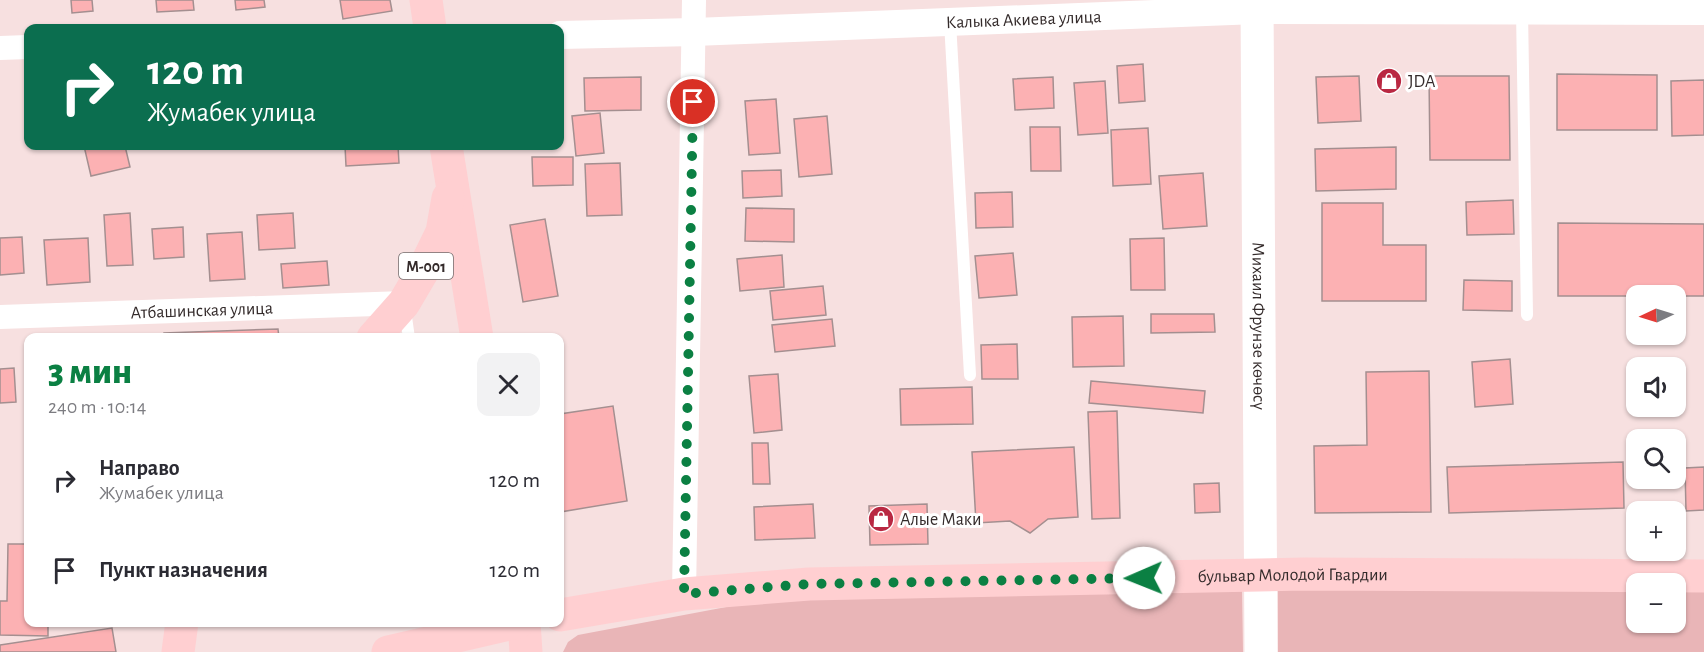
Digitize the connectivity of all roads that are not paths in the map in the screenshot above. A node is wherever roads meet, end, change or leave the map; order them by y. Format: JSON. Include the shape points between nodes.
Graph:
{"nodes":[{"id":1,"x":426,"y":0,"type":"edge"},
{"id":2,"x":694,"y":0,"type":"edge"},
{"id":3,"x":1257,"y":5,"type":"edge"},
{"id":4,"x":1540,"y":7,"type":"edge"},
{"id":5,"x":1704,"y":11,"type":"edge"},
{"id":6,"x":950,"y":22,"type":"junction"},
{"id":7,"x":429,"y":24,"type":"edge"},
{"id":8,"x":694,"y":32,"type":"junction"},
{"id":9,"x":564,"y":35,"type":"edge"},
{"id":10,"x":24,"y":47,"type":"edge"},
{"id":11,"x":0,"y":48,"type":"edge"},
{"id":12,"x":447,"y":150,"type":"edge"},
{"id":13,"x":451,"y":181,"type":"junction"},
{"id":14,"x":404,"y":303,"type":"junction"},
{"id":15,"x":1527,"y":315,"type":"dead end"},
{"id":16,"x":0,"y":316,"type":"edge"},
{"id":17,"x":377,"y":333,"type":"edge"},
{"id":18,"x":407,"y":333,"type":"edge"},
{"id":19,"x":476,"y":333,"type":"edge"},
{"id":20,"x":970,"y":375,"type":"dead end"},
{"id":21,"x":1260,"y":575,"type":"junction"},
{"id":22,"x":1704,"y":576,"type":"edge"},
{"id":23,"x":684,"y":594,"type":"junction"},
{"id":24,"x":564,"y":614,"type":"edge"},
{"id":25,"x":181,"y":627,"type":"edge"},
{"id":26,"x":496,"y":627,"type":"edge"},
{"id":27,"x":524,"y":627,"type":"edge"},
{"id":28,"x":177,"y":652,"type":"edge"},
{"id":29,"x":388,"y":652,"type":"edge"},
{"id":30,"x":526,"y":652,"type":"edge"},
{"id":31,"x":1261,"y":652,"type":"edge"}],
"edges":[{"from":1,"to":7,"type":"main road"},
{"from":2,"to":8,"type":"street"},
{"from":3,"to":4,"type":"street","name":"Калыка Акиева улица"},
{"from":3,"to":6,"type":"street","name":"Калыка Акиева улица"},
{"from":3,"to":21,"type":"main road","name":"Михаил Фрунзе көчөсү"},
{"from":4,"to":5,"type":"street","name":"Калыка Акиева улица"},
{"from":4,"to":15,"type":"lane"},
{"from":6,"to":8,"type":"street","name":"Калыка Акиева улица"},
{"from":6,"to":20,"type":"lane"},
{"from":8,"to":9,"type":"street","name":"Калыка Акиева улица"},
{"from":8,"to":23,"type":"street"},
{"from":10,"to":11,"type":"street"},
{"from":12,"to":13,"type":"main road","number":"М-001"},
{"from":13,"to":14,"type":"main road","number":"М-001","via":[[442,232]]},
{"from":13,"to":19,"type":"main road","number":"М-001"},
{"from":14,"to":16,"type":"street","name":"Атбашинская улица"},
{"from":14,"to":17,"type":"main road","number":"М-001"},
{"from":14,"to":18,"type":"lane"},
{"from":21,"to":22,"type":"main road","name":"бульвар Молодой Гвардии"},
{"from":21,"to":23,"type":"main road","name":"бульвар Молодой Гвардии","via":[[809,584]]},
{"from":21,"to":31,"type":"main road","name":"Михаил Фрунзе көчөсү"},
{"from":23,"to":24,"type":"main road","name":"бульвар Молодой Гвардии"},
{"from":25,"to":28,"type":"main road"},
{"from":26,"to":29,"type":"main road"},
{"from":27,"to":30,"type":"main road"}]}
